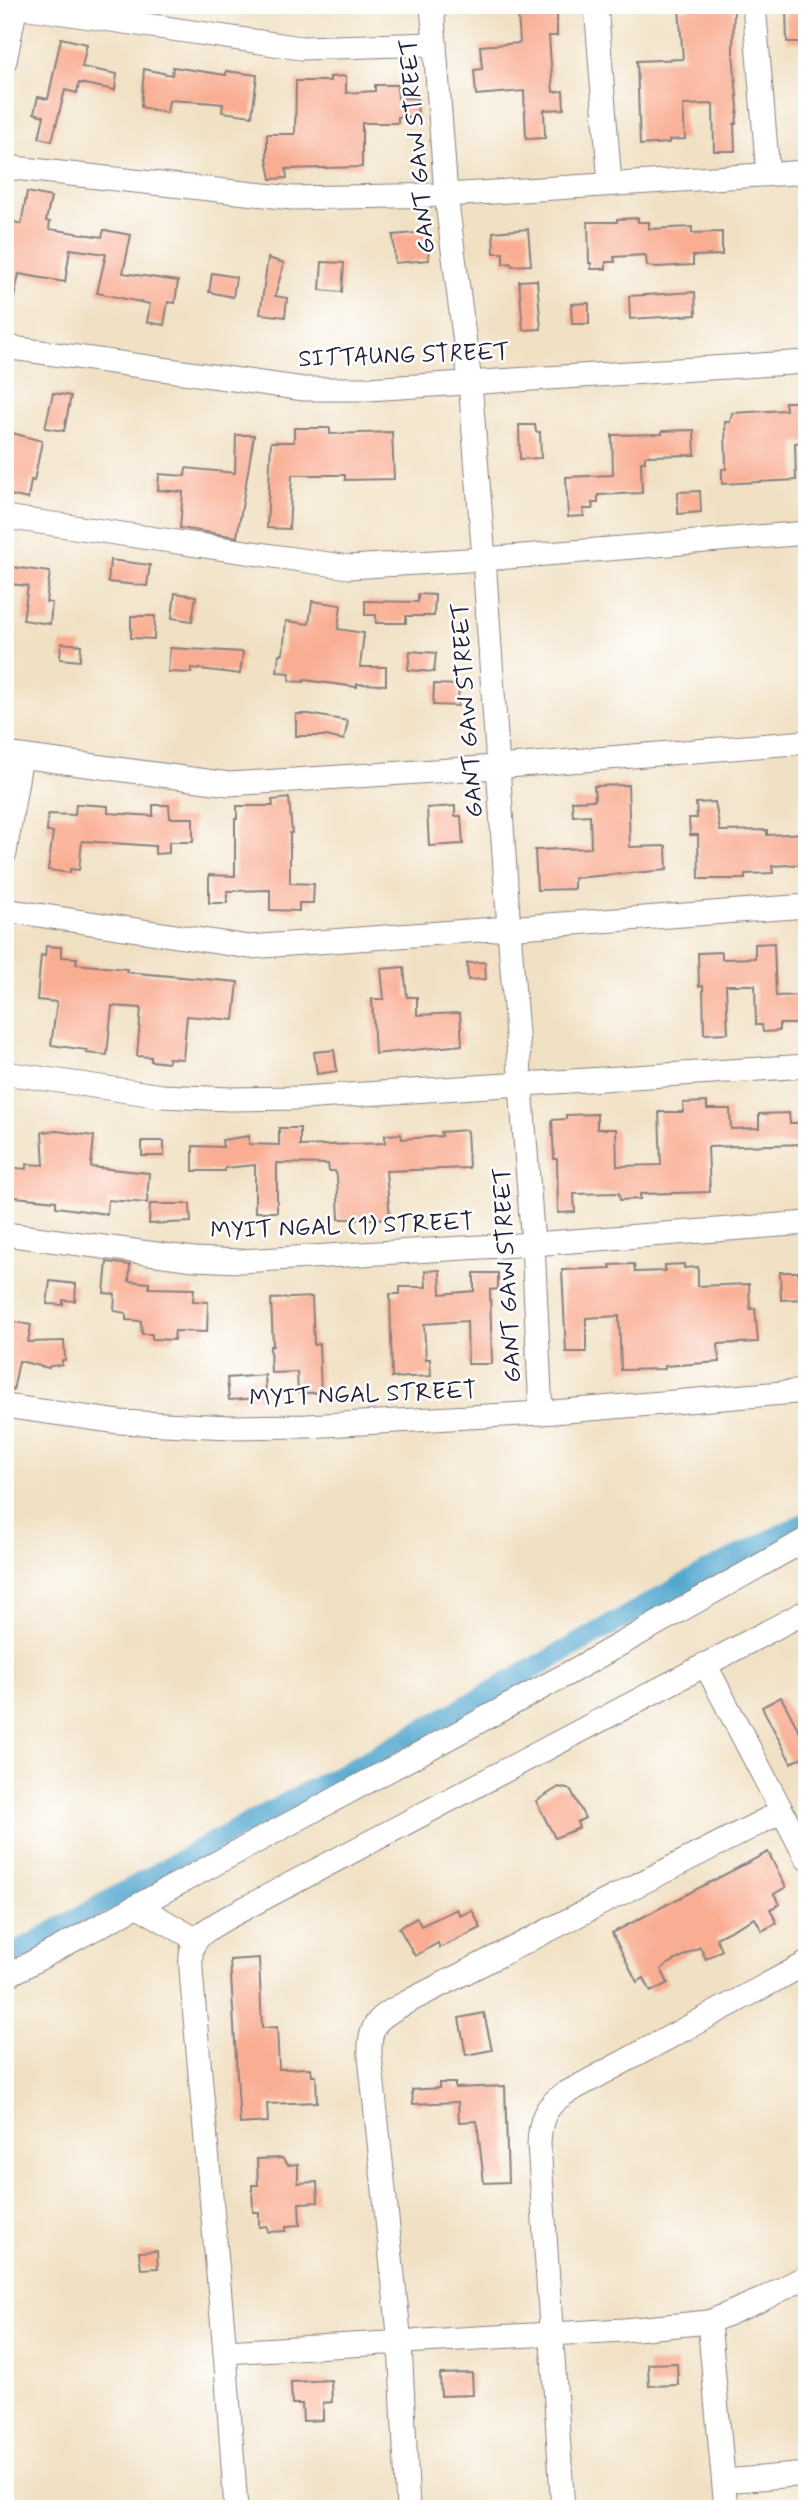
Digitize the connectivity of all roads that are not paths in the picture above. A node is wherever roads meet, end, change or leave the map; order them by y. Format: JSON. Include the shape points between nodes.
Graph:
{"nodes":[{"id":1,"x":432,"y":5,"type":"edge"},
{"id":2,"x":596,"y":5,"type":"edge"},
{"id":3,"x":754,"y":5,"type":"edge"},
{"id":4,"x":16,"y":6,"type":"edge"},
{"id":5,"x":435,"y":44,"type":"junction"},
{"id":6,"x":5,"y":61,"type":"edge"},
{"id":7,"x":5,"y":167,"type":"edge"},
{"id":8,"x":807,"y":172,"type":"edge"},
{"id":9,"x":768,"y":174,"type":"junction"},
{"id":10,"x":610,"y":184,"type":"junction"},
{"id":11,"x":446,"y":195,"type":"junction"},
{"id":12,"x":5,"y":347,"type":"edge"},
{"id":13,"x":807,"y":362,"type":"edge"},
{"id":14,"x":470,"y":382,"type":"junction"},
{"id":15,"x":5,"y":517,"type":"edge"},
{"id":16,"x":807,"y":533,"type":"edge"},
{"id":17,"x":484,"y":559,"type":"junction"},
{"id":18,"x":807,"y":742,"type":"edge"},
{"id":19,"x":13,"y":755,"type":"edge"},
{"id":20,"x":498,"y":767,"type":"junction"},
{"id":21,"x":5,"y":853,"type":"edge"},
{"id":22,"x":807,"y":906,"type":"edge"},
{"id":23,"x":5,"y":910,"type":"edge"},
{"id":24,"x":509,"y":929,"type":"junction"},
{"id":25,"x":807,"y":1066,"type":"edge"},
{"id":26,"x":5,"y":1073,"type":"edge"},
{"id":27,"x":522,"y":1085,"type":"junction"},
{"id":28,"x":807,"y":1223,"type":"edge"},
{"id":29,"x":5,"y":1234,"type":"edge"},
{"id":30,"x":533,"y":1244,"type":"junction"},
{"id":31,"x":807,"y":1391,"type":"edge"},
{"id":32,"x":5,"y":1406,"type":"edge"},
{"id":33,"x":541,"y":1413,"type":"junction"},
{"id":34,"x":807,"y":1539,"type":"edge"},
{"id":35,"x":807,"y":1611,"type":"edge"},
{"id":36,"x":705,"y":1664,"type":"junction"},
{"id":37,"x":780,"y":1812,"type":"junction"},
{"id":38,"x":807,"y":1859,"type":"edge"},
{"id":39,"x":138,"y":1906,"type":"junction"},
{"id":40,"x":195,"y":1939,"type":"junction"},
{"id":41,"x":807,"y":1963,"type":"edge"},
{"id":42,"x":5,"y":1977,"type":"edge"},
{"id":43,"x":807,"y":2276,"type":"edge"},
{"id":44,"x":709,"y":2322,"type":"junction"},
{"id":45,"x":551,"y":2333,"type":"junction"},
{"id":46,"x":400,"y":2343,"type":"junction"},
{"id":47,"x":225,"y":2352,"type":"junction"},
{"id":48,"x":807,"y":2474,"type":"edge"},
{"id":49,"x":724,"y":2481,"type":"junction"},
{"id":50,"x":236,"y":2509,"type":"edge"},
{"id":51,"x":408,"y":2509,"type":"edge"},
{"id":52,"x":563,"y":2509,"type":"edge"},
{"id":53,"x":726,"y":2509,"type":"edge"}],
"edges":[{"from":1,"to":5,"type":"street","name":"GANT GAW STREET"},
{"from":2,"to":10,"type":"street"},
{"from":3,"to":9,"type":"street"},
{"from":4,"to":5,"type":"street","via":[[301,48]]},
{"from":4,"to":6,"type":"street"},
{"from":5,"to":11,"type":"street","name":"GANT GAW STREET"},
{"from":7,"to":11,"type":"street","via":[[292,198]]},
{"from":8,"to":9,"type":"street"},
{"from":9,"to":10,"type":"street"},
{"from":10,"to":11,"type":"street"},
{"from":11,"to":14,"type":"street","name":"GANT GAW STREET"},
{"from":12,"to":14,"type":"street","name":"SITTAUNG STREET","via":[[304,388]]},
{"from":13,"to":14,"type":"street","name":"SITTAUNG STREET"},
{"from":14,"to":17,"type":"street","name":"GANT GAW STREET"},
{"from":15,"to":17,"type":"street","via":[[349,567]]},
{"from":16,"to":17,"type":"street"},
{"from":17,"to":20,"type":"street","name":"GANT GAW STREET"},
{"from":18,"to":20,"type":"street"},
{"from":19,"to":20,"type":"street","via":[[229,784]]},
{"from":19,"to":21,"type":"street"},
{"from":20,"to":24,"type":"street","name":"GANT GAW STREET"},
{"from":22,"to":24,"type":"street"},
{"from":23,"to":24,"type":"street","via":[[249,947]]},
{"from":24,"to":27,"type":"street","name":"GANT GAW STREET"},
{"from":25,"to":27,"type":"street"},
{"from":26,"to":27,"type":"street","via":[[162,1096],[230,1099]]},
{"from":27,"to":30,"type":"street","name":"GANT GAW STREET"},
{"from":28,"to":30,"type":"street","name":"MYIT NGAL (1) STREET"},
{"from":29,"to":30,"type":"street","name":"MYIT NGAL (1) STREET","via":[[240,1261]]},
{"from":30,"to":33,"type":"street","name":"GANT GAW STREET"},
{"from":31,"to":33,"type":"street","name":"MYIT NGAL STREET"},
{"from":32,"to":33,"type":"street","name":"MYIT NGAL STREET","via":[[119,1422],[231,1427]]},
{"from":34,"to":39,"type":"street"},
{"from":35,"to":36,"type":"street"},
{"from":36,"to":37,"type":"street"},
{"from":36,"to":40,"type":"street","via":[[206,1929]]},
{"from":37,"to":38,"type":"street"},
{"from":37,"to":46,"type":"street","via":[[376,2022],[370,2056]]},
{"from":39,"to":40,"type":"street"},
{"from":39,"to":42,"type":"street"},
{"from":40,"to":47,"type":"street","via":[[191,1971]]},
{"from":41,"to":45,"type":"street","via":[[564,2094],[547,2108],[540,2144]]},
{"from":43,"to":44,"type":"street"},
{"from":44,"to":45,"type":"street"},
{"from":44,"to":49,"type":"street"},
{"from":45,"to":46,"type":"street"},
{"from":45,"to":52,"type":"street"},
{"from":46,"to":47,"type":"street"},
{"from":46,"to":51,"type":"street"},
{"from":47,"to":50,"type":"street"},
{"from":48,"to":49,"type":"street"},
{"from":49,"to":53,"type":"street"}]}
